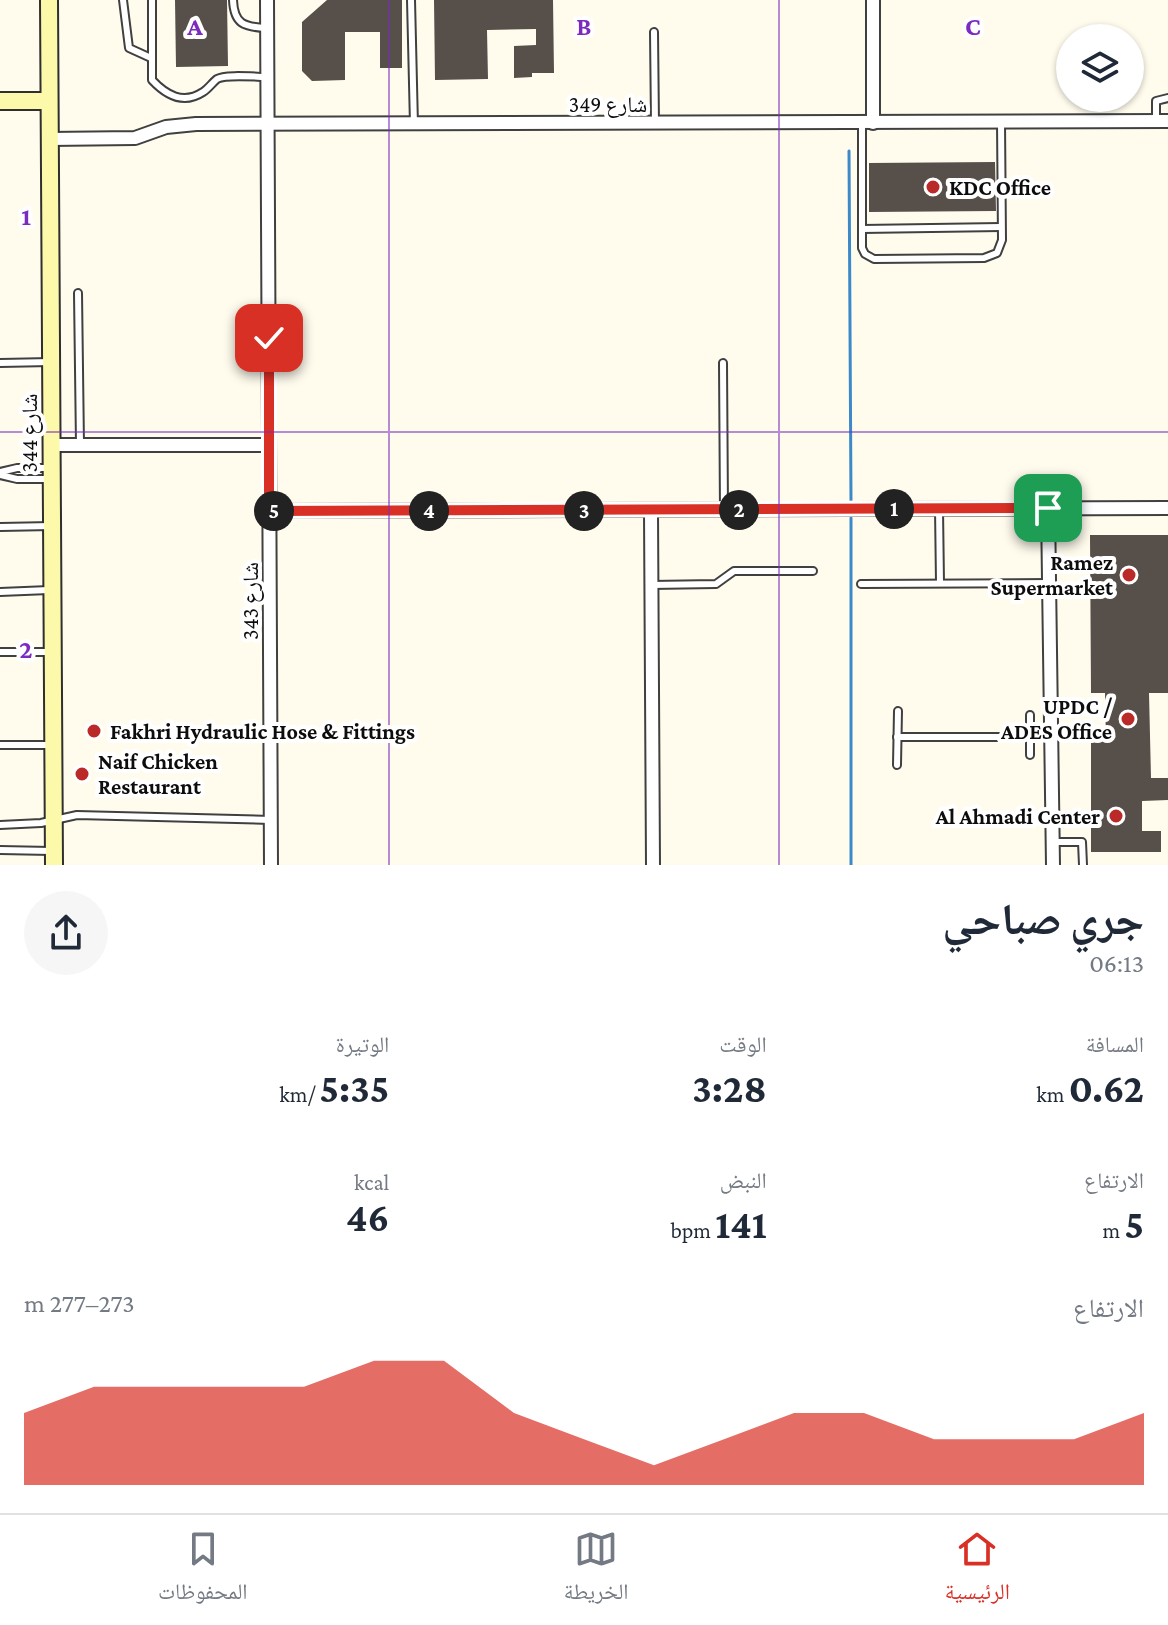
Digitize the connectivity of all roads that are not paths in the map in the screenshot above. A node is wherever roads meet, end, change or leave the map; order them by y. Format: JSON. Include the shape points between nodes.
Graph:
{"nodes":[{"id":1,"x":49,"y":0,"type":"edge"},
{"id":2,"x":123,"y":0,"type":"edge"},
{"id":3,"x":152,"y":0,"type":"edge"},
{"id":4,"x":233,"y":0,"type":"edge"},
{"id":5,"x":267,"y":0,"type":"edge"},
{"id":6,"x":411,"y":0,"type":"edge"},
{"id":7,"x":873,"y":0,"type":"edge"},
{"id":8,"x":267,"y":28,"type":"junction"},
{"id":9,"x":654,"y":32,"type":"dead end"},
{"id":10,"x":151,"y":58,"type":"junction"},
{"id":11,"x":268,"y":77,"type":"junction"},
{"id":12,"x":1168,"y":98,"type":"edge"},
{"id":13,"x":0,"y":101,"type":"edge"},
{"id":14,"x":49,"y":101,"type":"junction"},
{"id":15,"x":1162,"y":121,"type":"edge"},
{"id":16,"x":1001,"y":122,"type":"junction"},
{"id":17,"x":867,"y":123,"type":"junction"},
{"id":18,"x":268,"y":124,"type":"junction"},
{"id":19,"x":655,"y":124,"type":"junction"},
{"id":20,"x":414,"y":125,"type":"junction"},
{"id":21,"x":49,"y":139,"type":"junction"},
{"id":22,"x":1001,"y":227,"type":"junction"},
{"id":23,"x":862,"y":229,"type":"junction"},
{"id":24,"x":78,"y":293,"type":"dead end"},
{"id":25,"x":51,"y":362,"type":"junction"},
{"id":26,"x":0,"y":363,"type":"edge"},
{"id":27,"x":723,"y":363,"type":"dead end"},
{"id":28,"x":52,"y":445,"type":"junction"},
{"id":29,"x":80,"y":445,"type":"junction"},
{"id":30,"x":269,"y":445,"type":"junction"},
{"id":31,"x":0,"y":473,"type":"edge"},
{"id":32,"x":52,"y":474,"type":"junction"},
{"id":33,"x":1048,"y":508,"type":"junction"},
{"id":34,"x":1168,"y":508,"type":"edge"},
{"id":35,"x":939,"y":509,"type":"junction"},
{"id":36,"x":724,"y":510,"type":"junction"},
{"id":37,"x":269,"y":511,"type":"junction"},
{"id":38,"x":651,"y":512,"type":"junction"},
{"id":39,"x":52,"y":526,"type":"junction"},
{"id":40,"x":0,"y":527,"type":"edge"},
{"id":41,"x":813,"y":571,"type":"dead end"},
{"id":42,"x":940,"y":583,"type":"junction"},
{"id":43,"x":1049,"y":583,"type":"junction"},
{"id":44,"x":861,"y":584,"type":"dead end"},
{"id":45,"x":651,"y":585,"type":"junction"},
{"id":46,"x":53,"y":590,"type":"junction"},
{"id":47,"x":0,"y":592,"type":"edge"},
{"id":48,"x":0,"y":652,"type":"edge"},
{"id":49,"x":53,"y":652,"type":"junction"},
{"id":50,"x":898,"y":711,"type":"dead end"},
{"id":51,"x":1030,"y":715,"type":"dead end"},
{"id":52,"x":897,"y":737,"type":"junction"},
{"id":53,"x":1030,"y":737,"type":"junction"},
{"id":54,"x":1051,"y":737,"type":"junction"},
{"id":55,"x":0,"y":745,"type":"edge"},
{"id":56,"x":54,"y":745,"type":"junction"},
{"id":57,"x":1030,"y":755,"type":"dead end"},
{"id":58,"x":897,"y":765,"type":"dead end"},
{"id":59,"x":55,"y":820,"type":"junction"},
{"id":60,"x":271,"y":820,"type":"junction"},
{"id":61,"x":0,"y":825,"type":"edge"},
{"id":62,"x":1053,"y":842,"type":"junction"},
{"id":63,"x":0,"y":850,"type":"edge"},
{"id":64,"x":54,"y":858,"type":"edge"},
{"id":65,"x":271,"y":865,"type":"edge"},
{"id":66,"x":653,"y":865,"type":"edge"},
{"id":67,"x":1053,"y":865,"type":"edge"},
{"id":68,"x":1083,"y":865,"type":"edge"}],
"edges":[{"from":1,"to":14,"type":"main road","name":"شارع 344"},
{"from":2,"to":10,"type":"lane","via":[[129,48]]},
{"from":3,"to":10,"type":"lane"},
{"from":4,"to":8,"type":"lane","via":[[240,23]]},
{"from":5,"to":8,"type":"street","name":"شارع 343"},
{"from":6,"to":20,"type":"lane"},
{"from":7,"to":17,"type":"street"},
{"from":8,"to":11,"type":"street","name":"شارع 343"},
{"from":9,"to":19,"type":"lane"},
{"from":10,"to":11,"type":"lane","via":[[152,80],[172,97],[198,95],[219,78]]},
{"from":11,"to":18,"type":"street","name":"شارع 343"},
{"from":12,"to":15,"type":"lane","via":[[1156,101]]},
{"from":13,"to":14,"type":"main road"},
{"from":14,"to":21,"type":"main road","name":"شارع 344"},
{"from":15,"to":16,"type":"street","name":"شارع 349"},
{"from":16,"to":17,"type":"street","name":"شارع 349"},
{"from":16,"to":22,"type":"lane"},
{"from":17,"to":19,"type":"street","name":"شارع 349"},
{"from":17,"to":23,"type":"lane"},
{"from":18,"to":20,"type":"street","name":"شارع 349"},
{"from":18,"to":21,"type":"street","name":"شارع 349","via":[[196,124],[135,138]]},
{"from":18,"to":30,"type":"street","name":"شارع 343"},
{"from":19,"to":20,"type":"street","name":"شارع 349"},
{"from":21,"to":25,"type":"main road","name":"شارع 344"},
{"from":22,"to":23,"type":"lane"},
{"from":22,"to":23,"type":"lane","via":[[1000,250],[989,258],[868,257]]},
{"from":24,"to":29,"type":"lane"},
{"from":25,"to":26,"type":"lane"},
{"from":25,"to":28,"type":"main road","name":"شارع 344"},
{"from":27,"to":36,"type":"lane"},
{"from":28,"to":29,"type":"street"},
{"from":28,"to":32,"type":"main road","name":"شارع 344"},
{"from":29,"to":30,"type":"street"},
{"from":30,"to":37,"type":"street","name":"شارع 343"},
{"from":31,"to":32,"type":"lane","via":[[17,479]]},
{"from":32,"to":39,"type":"main road","name":"شارع 344"},
{"from":33,"to":34,"type":"street"},
{"from":33,"to":35,"type":"street"},
{"from":33,"to":43,"type":"street"},
{"from":35,"to":36,"type":"street"},
{"from":35,"to":42,"type":"lane"},
{"from":36,"to":38,"type":"street"},
{"from":37,"to":38,"type":"street"},
{"from":37,"to":60,"type":"street","name":"شارع 343"},
{"from":38,"to":45,"type":"street"},
{"from":39,"to":40,"type":"lane"},
{"from":39,"to":46,"type":"main road","name":"شارع 344"},
{"from":41,"to":45,"type":"lane","via":[[734,571],[716,584]]},
{"from":42,"to":43,"type":"lane"},
{"from":42,"to":44,"type":"lane"},
{"from":43,"to":54,"type":"street"},
{"from":45,"to":66,"type":"street"},
{"from":46,"to":47,"type":"lane"},
{"from":46,"to":49,"type":"main road","name":"شارع 344"},
{"from":48,"to":49,"type":"lane"},
{"from":49,"to":56,"type":"main road","name":"شارع 344"},
{"from":50,"to":52,"type":"lane"},
{"from":51,"to":53,"type":"lane"},
{"from":52,"to":53,"type":"lane"},
{"from":52,"to":58,"type":"lane"},
{"from":53,"to":54,"type":"lane"},
{"from":53,"to":57,"type":"lane"},
{"from":54,"to":62,"type":"street"},
{"from":55,"to":56,"type":"lane"},
{"from":56,"to":59,"type":"main road","name":"شارع 344"},
{"from":59,"to":60,"type":"lane","via":[[77,815]]},
{"from":59,"to":61,"type":"lane"},
{"from":59,"to":64,"type":"main road","name":"شارع 344"},
{"from":60,"to":65,"type":"street","name":"شارع 343"},
{"from":62,"to":67,"type":"street"},
{"from":62,"to":68,"type":"lane","via":[[1082,842]]},
{"from":63,"to":64,"type":"lane"}]}
